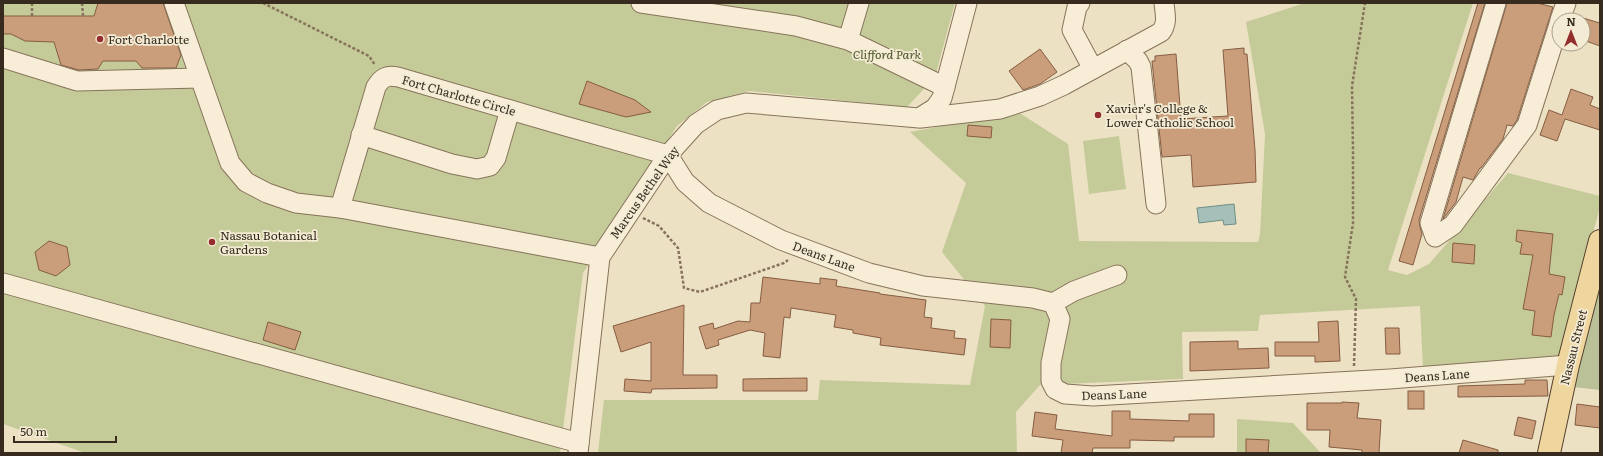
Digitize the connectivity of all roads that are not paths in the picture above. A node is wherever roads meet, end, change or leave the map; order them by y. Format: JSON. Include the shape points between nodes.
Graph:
{"nodes":[{"id":1,"x":174,"y":3,"type":"edge"},
{"id":2,"x":641,"y":3,"type":"edge"},
{"id":3,"x":859,"y":3,"type":"edge"},
{"id":4,"x":967,"y":3,"type":"edge"},
{"id":5,"x":1080,"y":3,"type":"edge"},
{"id":6,"x":1164,"y":3,"type":"edge"},
{"id":7,"x":1496,"y":3,"type":"edge"},
{"id":8,"x":848,"y":40,"type":"junction"},
{"id":9,"x":1551,"y":49,"type":"edge"},
{"id":10,"x":1127,"y":50,"type":"junction"},
{"id":11,"x":3,"y":58,"type":"edge"},
{"id":12,"x":1093,"y":69,"type":"junction"},
{"id":13,"x":199,"y":78,"type":"junction"},
{"id":14,"x":945,"y":87,"type":"junction"},
{"id":15,"x":510,"y":110,"type":"junction"},
{"id":16,"x":919,"y":118,"type":"junction"},
{"id":17,"x":361,"y":134,"type":"junction"},
{"id":18,"x":668,"y":155,"type":"junction"},
{"id":19,"x":1156,"y":204,"type":"dead end"},
{"id":20,"x":340,"y":208,"type":"junction"},
{"id":21,"x":1600,"y":241,"type":"edge"},
{"id":22,"x":600,"y":257,"type":"junction"},
{"id":23,"x":1117,"y":276,"type":"dead end"},
{"id":24,"x":3,"y":283,"type":"edge"},
{"id":25,"x":1053,"y":303,"type":"junction"},
{"id":26,"x":1568,"y":365,"type":"junction"},
{"id":27,"x":578,"y":448,"type":"edge"},
{"id":28,"x":1549,"y":453,"type":"edge"}],
"edges":[{"from":1,"to":13,"type":"street"},
{"from":2,"to":8,"type":"street","via":[[796,26]]},
{"from":3,"to":8,"type":"street"},
{"from":4,"to":14,"type":"street"},
{"from":5,"to":12,"type":"street","via":[[1072,30]]},
{"from":6,"to":10,"type":"street","name":"Marcus Bethel Way","via":[[1166,22],[1161,32]]},
{"from":7,"to":9,"type":"street","via":[[1430,223],[1436,237],[1453,225],[1527,125]]},
{"from":8,"to":14,"type":"street"},
{"from":10,"to":12,"type":"street","name":"Marcus Bethel Way"},
{"from":10,"to":19,"type":"street","via":[[1138,60],[1141,67]]},
{"from":11,"to":13,"type":"street","via":[[77,81]]},
{"from":12,"to":16,"type":"street","name":"Marcus Bethel Way","via":[[1040,96],[1000,109]]},
{"from":13,"to":20,"type":"street","via":[[230,163],[246,182],[267,193],[296,203]]},
{"from":14,"to":16,"type":"street","via":[[942,98],[935,108]]},
{"from":15,"to":17,"type":"street","name":"Fort Charlotte Circle","via":[[398,76],[388,76],[380,79]]},
{"from":15,"to":17,"type":"street","via":[[496,158],[490,166],[477,170]]},
{"from":15,"to":18,"type":"street","name":"Fort Charlotte Circle"},
{"from":16,"to":18,"type":"street","name":"Marcus Bethel Way","via":[[746,103],[717,110],[696,124]]},
{"from":17,"to":20,"type":"street"},
{"from":18,"to":22,"type":"street","name":"Marcus Bethel Way"},
{"from":18,"to":25,"type":"street","name":"Deans Lane","via":[[685,182],[709,203],[801,248],[869,273],[923,286],[1033,298]]},
{"from":20,"to":22,"type":"street"},
{"from":21,"to":26,"type":"main road","name":"Nassau Street"},
{"from":22,"to":27,"type":"street","name":"Marcus Bethel Way"},
{"from":23,"to":25,"type":"street","via":[[1074,291]]},
{"from":24,"to":27,"type":"street"},
{"from":25,"to":26,"type":"street","name":"Deans Lane","via":[[1060,319],[1051,363],[1051,381],[1055,389],[1065,394],[1093,396],[1354,381]]},
{"from":26,"to":28,"type":"main road","name":"Nassau Street"}]}
